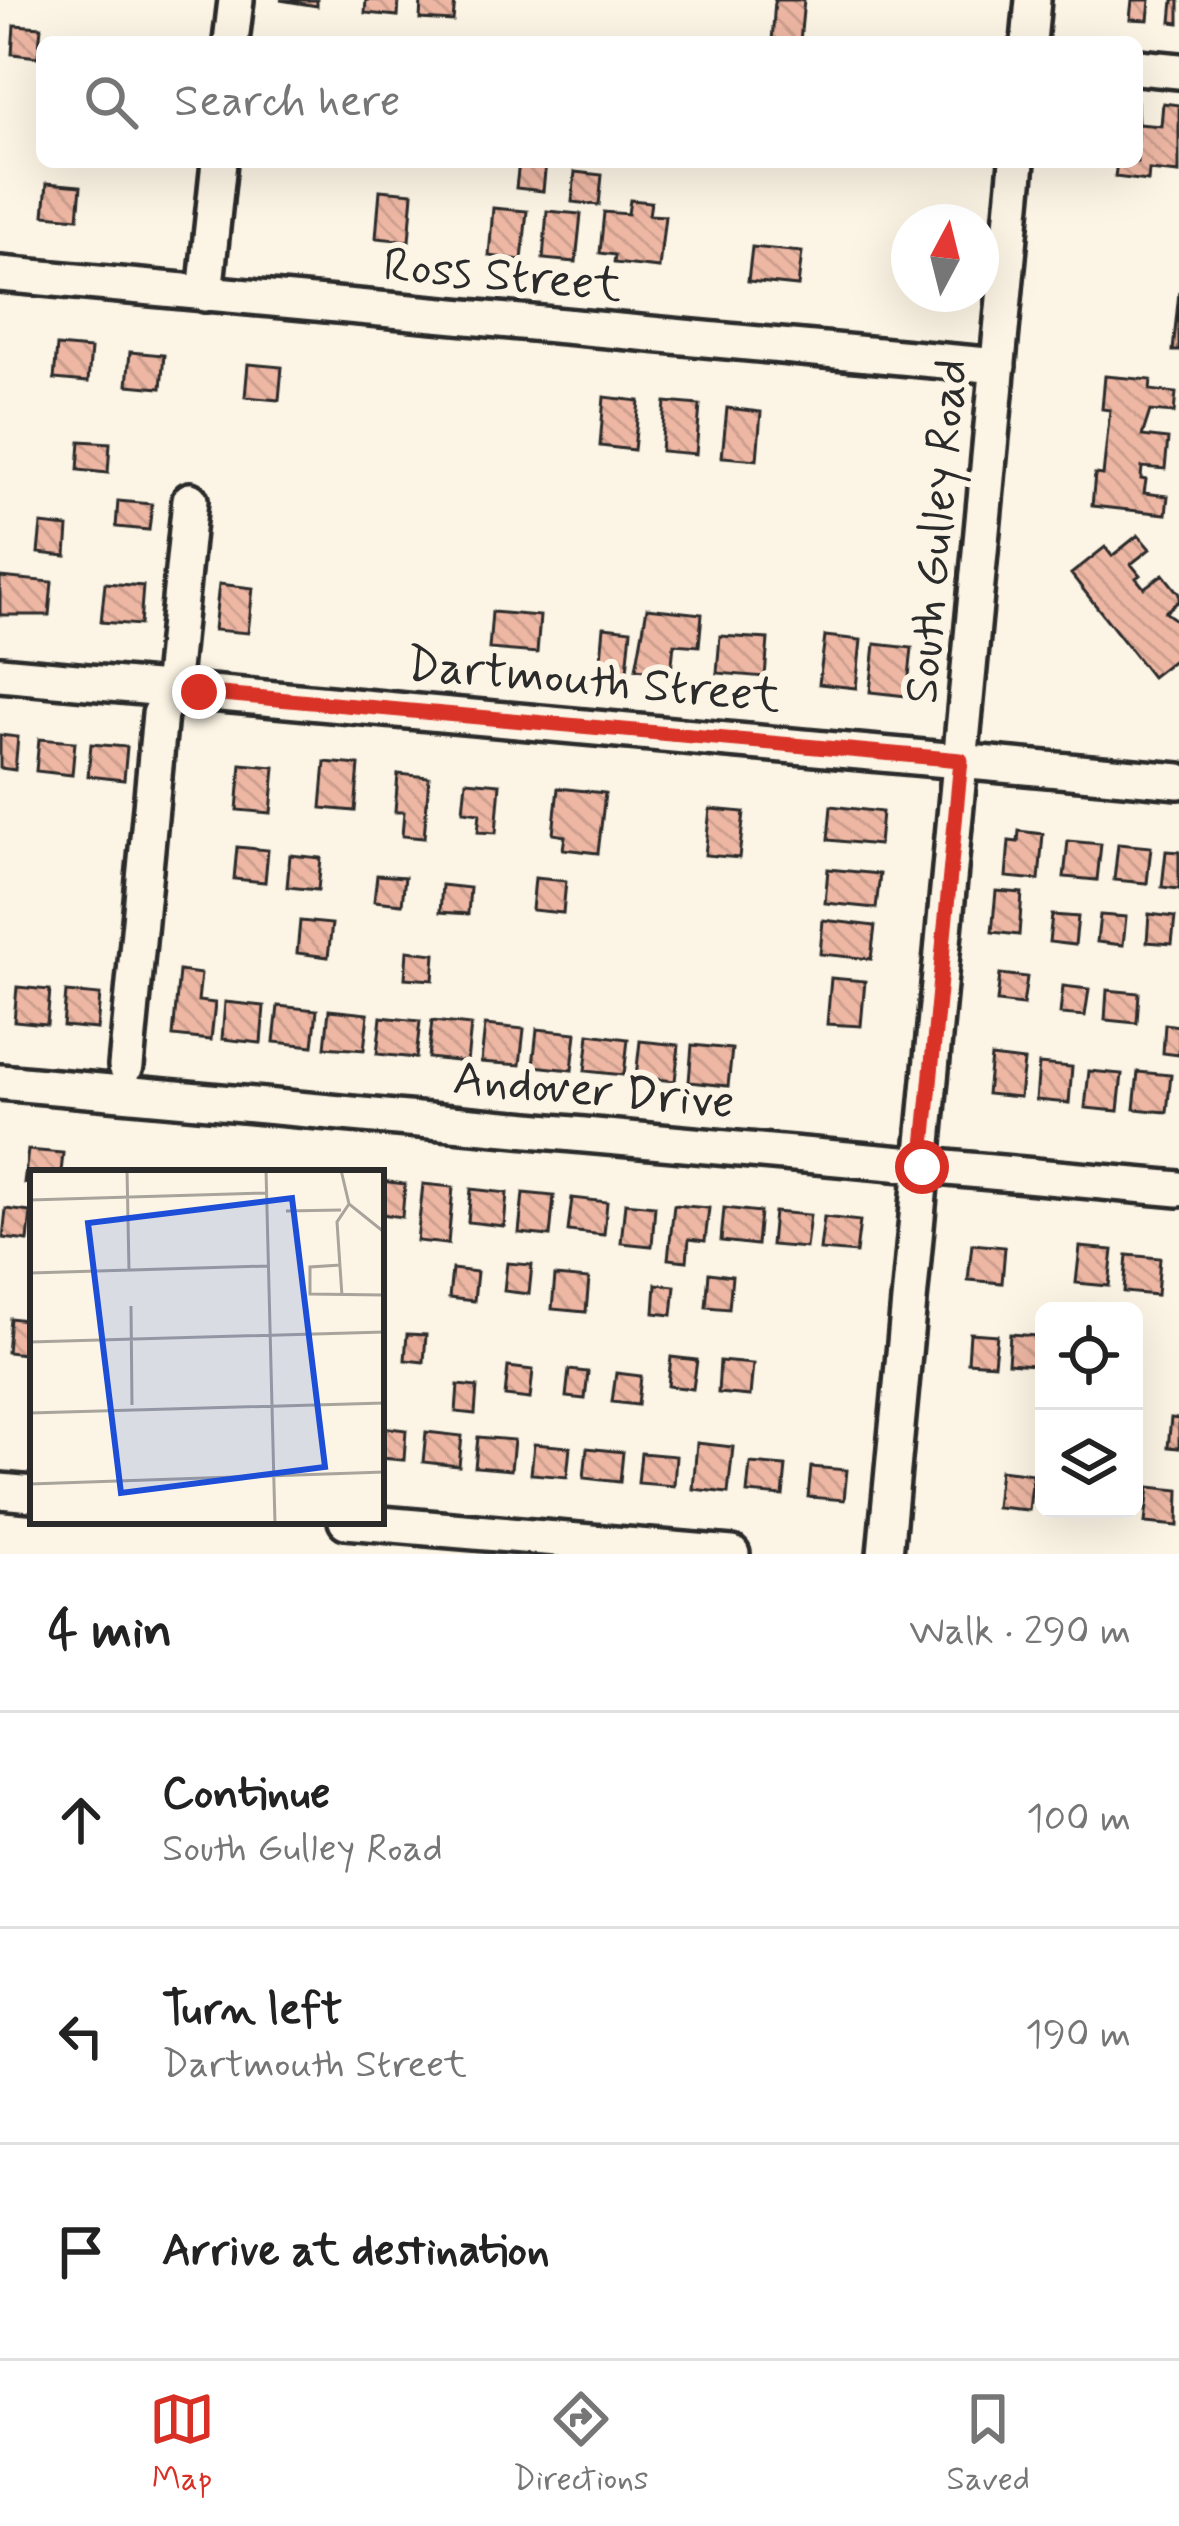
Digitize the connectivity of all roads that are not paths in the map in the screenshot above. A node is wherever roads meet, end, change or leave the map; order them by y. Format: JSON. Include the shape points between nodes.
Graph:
{"nodes":[{"id":1,"x":236,"y":0,"type":"edge"},
{"id":2,"x":1033,"y":0,"type":"edge"},
{"id":3,"x":232,"y":36,"type":"edge"},
{"id":4,"x":1030,"y":36,"type":"edge"},
{"id":5,"x":1143,"y":67,"type":"edge"},
{"id":6,"x":1179,"y":71,"type":"edge"},
{"id":7,"x":218,"y":168,"type":"edge"},
{"id":8,"x":1017,"y":168,"type":"edge"},
{"id":9,"x":0,"y":274,"type":"edge"},
{"id":10,"x":207,"y":280,"type":"junction"},
{"id":11,"x":998,"y":366,"type":"junction"},
{"id":12,"x":190,"y":500,"type":"dead end"},
{"id":13,"x":0,"y":674,"type":"edge"},
{"id":14,"x":171,"y":690,"type":"junction"},
{"id":15,"x":961,"y":760,"type":"junction"},
{"id":16,"x":1179,"y":781,"type":"edge"},
{"id":17,"x":126,"y":1066,"type":"dead end"},
{"id":18,"x":0,"y":1082,"type":"edge"},
{"id":19,"x":922,"y":1167,"type":"junction"},
{"id":20,"x":1179,"y":1190,"type":"edge"},
{"id":21,"x":0,"y":1491,"type":"edge"},
{"id":22,"x":30,"y":1494,"type":"edge"},
{"id":23,"x":381,"y":1524,"type":"edge"},
{"id":24,"x":732,"y":1554,"type":"edge"},
{"id":25,"x":885,"y":1554,"type":"edge"}],
"edges":[{"from":1,"to":3,"type":"street"},
{"from":2,"to":4,"type":"street"},
{"from":5,"to":6,"type":"street"},
{"from":7,"to":10,"type":"street"},
{"from":8,"to":11,"type":"street","name":"South Gulley Road"},
{"from":9,"to":10,"type":"street","name":"Ross Street"},
{"from":10,"to":11,"type":"street","name":"Ross Street"},
{"from":11,"to":15,"type":"street","name":"South Gulley Road"},
{"from":12,"to":14,"type":"street"},
{"from":13,"to":14,"type":"street","name":"Dartmouth Street"},
{"from":14,"to":15,"type":"street","name":"Dartmouth Street"},
{"from":14,"to":17,"type":"street","via":[[160,714]]},
{"from":15,"to":16,"type":"street","name":"Dartmouth Street"},
{"from":15,"to":19,"type":"street","name":"South Gulley Road"},
{"from":18,"to":19,"type":"street","name":"Andover Drive"},
{"from":19,"to":20,"type":"street","name":"Andover Drive"},
{"from":19,"to":25,"type":"street","name":"South Gulley Road"},
{"from":21,"to":22,"type":"street"},
{"from":23,"to":24,"type":"street"}]}
